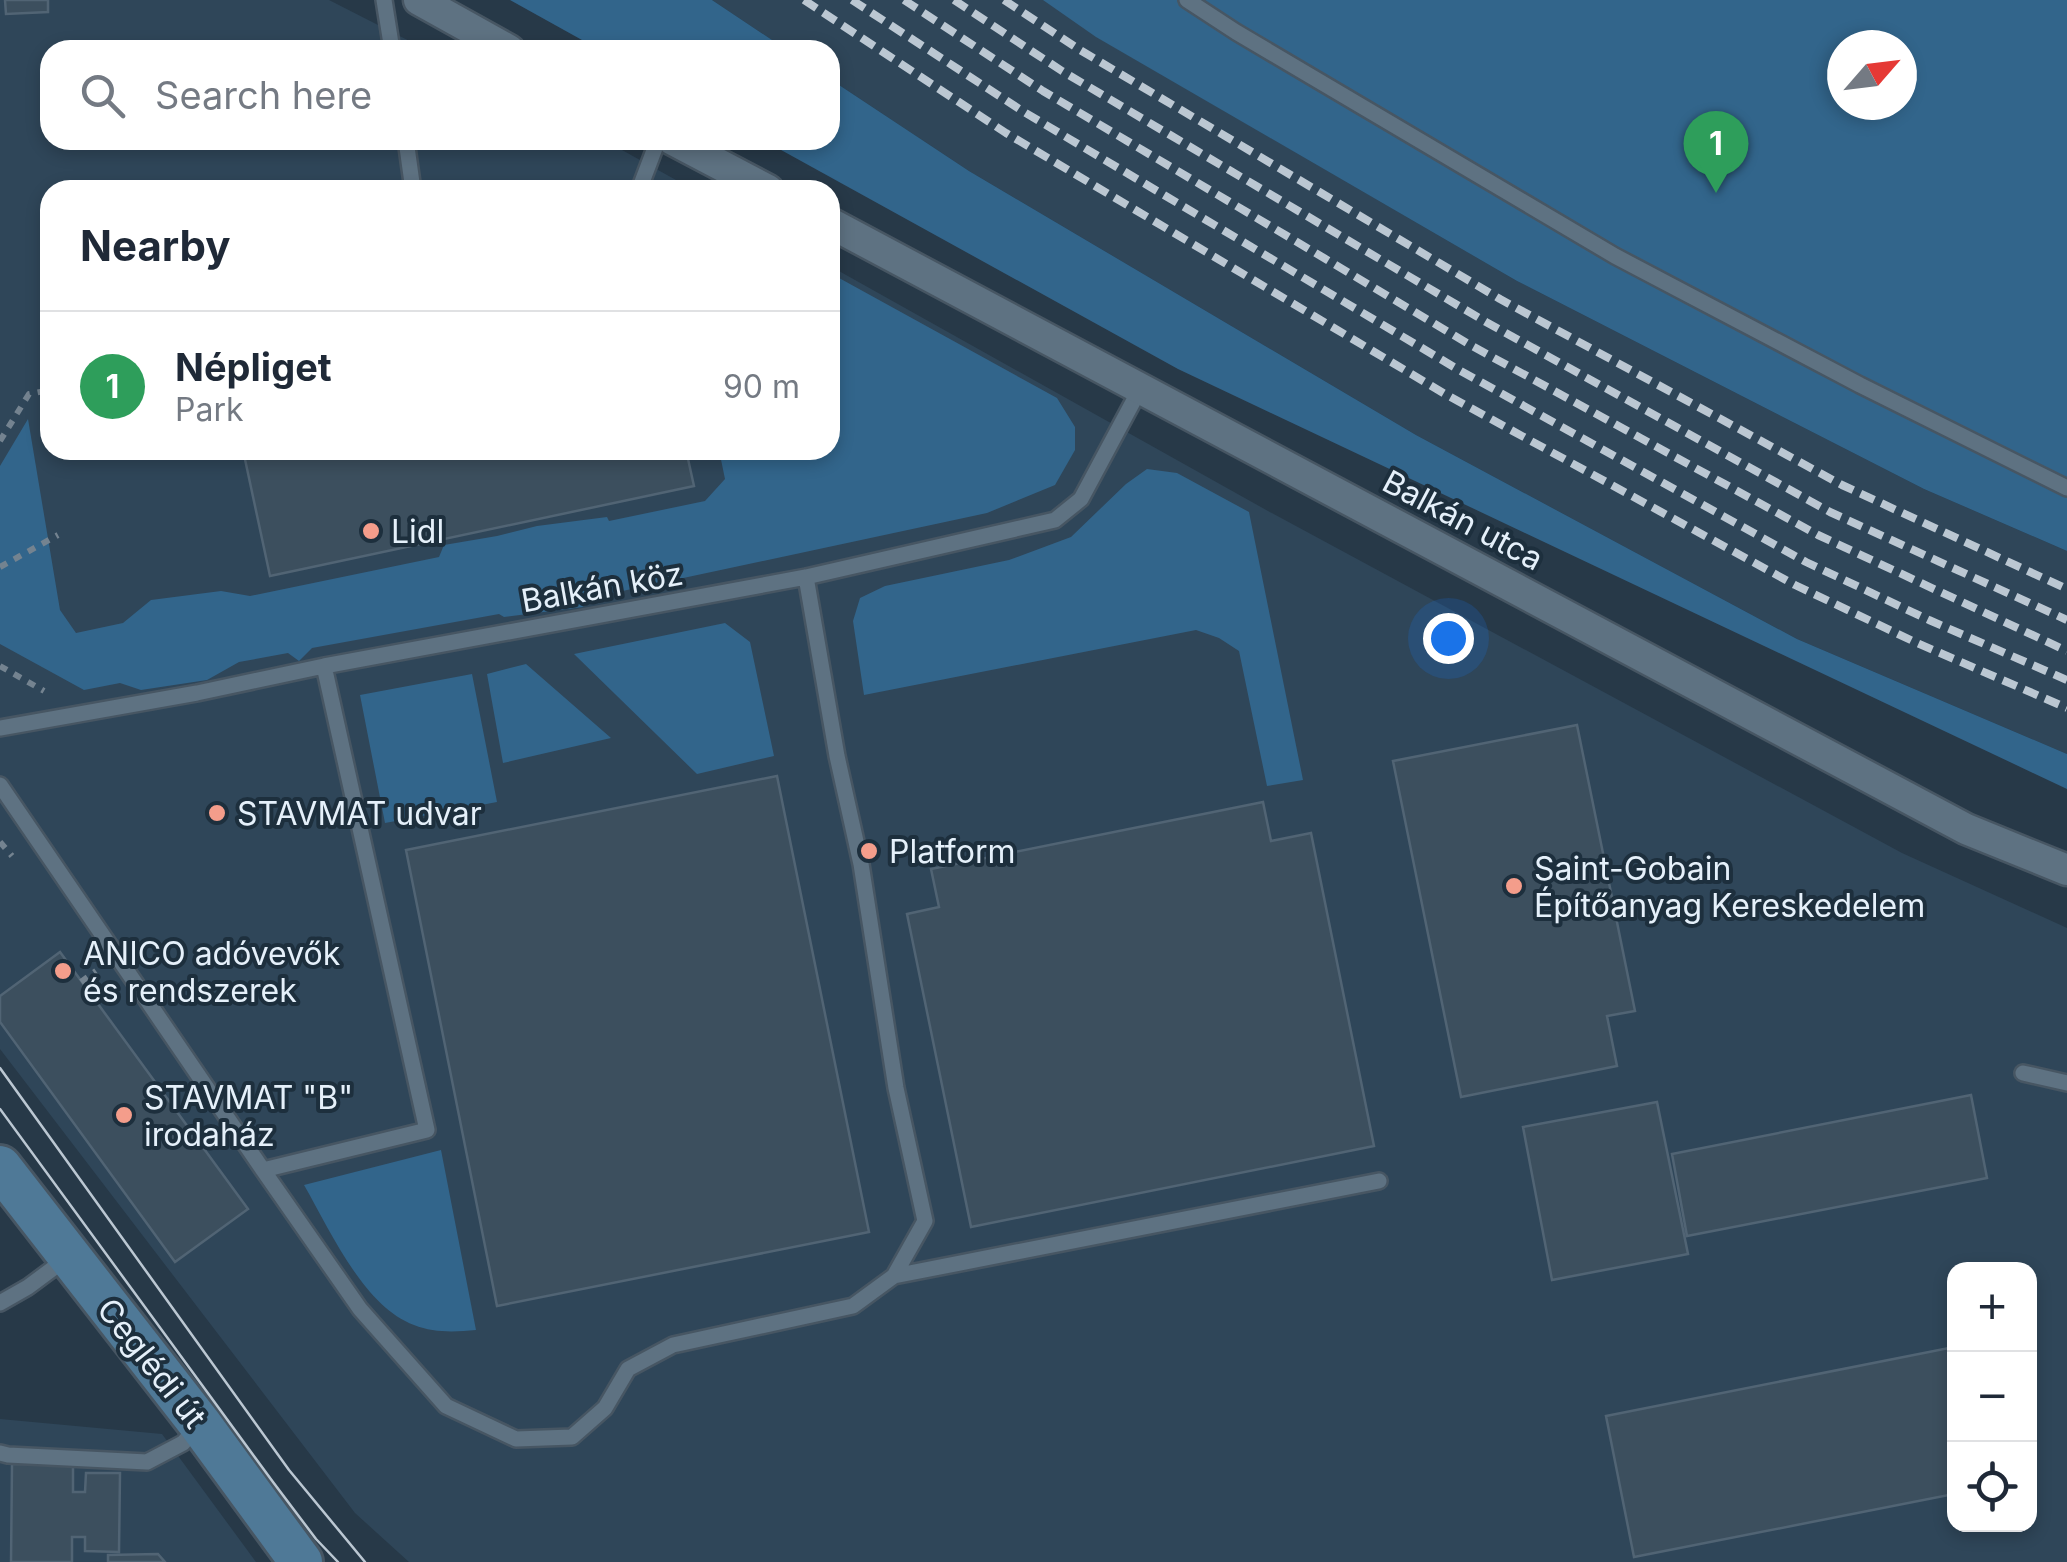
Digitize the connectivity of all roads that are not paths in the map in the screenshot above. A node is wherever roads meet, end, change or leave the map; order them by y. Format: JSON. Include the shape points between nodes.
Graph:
{"nodes":[{"id":1,"x":384,"y":0,"type":"edge"},
{"id":2,"x":419,"y":0,"type":"edge"},
{"id":3,"x":1187,"y":0,"type":"edge"},
{"id":4,"x":390,"y":40,"type":"edge"},
{"id":5,"x":492,"y":40,"type":"edge"},
{"id":6,"x":407,"y":150,"type":"edge"},
{"id":7,"x":654,"y":150,"type":"edge"},
{"id":8,"x":692,"y":150,"type":"edge"},
{"id":9,"x":411,"y":180,"type":"edge"},
{"id":10,"x":643,"y":180,"type":"edge"},
{"id":11,"x":749,"y":180,"type":"edge"},
{"id":12,"x":840,"y":228,"type":"edge"},
{"id":13,"x":1141,"y":387,"type":"junction"},
{"id":14,"x":2067,"y":488,"type":"edge"},
{"id":15,"x":806,"y":578,"type":"junction"},
{"id":16,"x":324,"y":666,"type":"junction"},
{"id":17,"x":0,"y":728,"type":"edge"},
{"id":18,"x":0,"y":785,"type":"edge"},
{"id":19,"x":2067,"y":870,"type":"edge"},
{"id":20,"x":2023,"y":1073,"type":"dead end"},
{"id":21,"x":2067,"y":1084,"type":"edge"},
{"id":22,"x":0,"y":1167,"type":"edge"},
{"id":23,"x":263,"y":1170,"type":"junction"},
{"id":24,"x":1378,"y":1181,"type":"dead end"},
{"id":25,"x":69,"y":1256,"type":"junction"},
{"id":26,"x":894,"y":1276,"type":"junction"},
{"id":27,"x":0,"y":1304,"type":"edge"},
{"id":28,"x":200,"y":1424,"type":"junction"},
{"id":29,"x":0,"y":1452,"type":"edge"},
{"id":30,"x":301,"y":1562,"type":"edge"}],
"edges":[{"from":1,"to":4,"type":"lane"},
{"from":2,"to":5,"type":"street"},
{"from":3,"to":14,"type":"lane","via":[[1614,256]]},
{"from":6,"to":9,"type":"lane"},
{"from":7,"to":10,"type":"lane"},
{"from":8,"to":11,"type":"street"},
{"from":12,"to":13,"type":"street","name":"Balkán utca"},
{"from":13,"to":15,"type":"lane","name":"Balkán köz","via":[[1081,499],[1055,520]]},
{"from":13,"to":19,"type":"street","name":"Balkán utca","via":[[1966,829]]},
{"from":15,"to":16,"type":"lane","name":"Balkán köz"},
{"from":15,"to":26,"type":"lane","via":[[925,1220]]},
{"from":16,"to":17,"type":"lane","name":"Balkán köz"},
{"from":16,"to":23,"type":"lane","via":[[427,1130]]},
{"from":18,"to":23,"type":"lane"},
{"from":20,"to":21,"type":"lane"},
{"from":22,"to":25,"type":"street","name":"Ceglédi út"},
{"from":23,"to":26,"type":"lane","via":[[360,1309],[446,1406],[516,1438],[572,1436],[605,1408],[628,1369],[672,1345],[853,1306]]},
{"from":24,"to":26,"type":"lane"},
{"from":25,"to":27,"type":"lane"},
{"from":25,"to":28,"type":"street","name":"Ceglédi út"},
{"from":28,"to":29,"type":"lane","via":[[183,1443],[148,1462]]},
{"from":28,"to":30,"type":"street","name":"Ceglédi út"}]}
